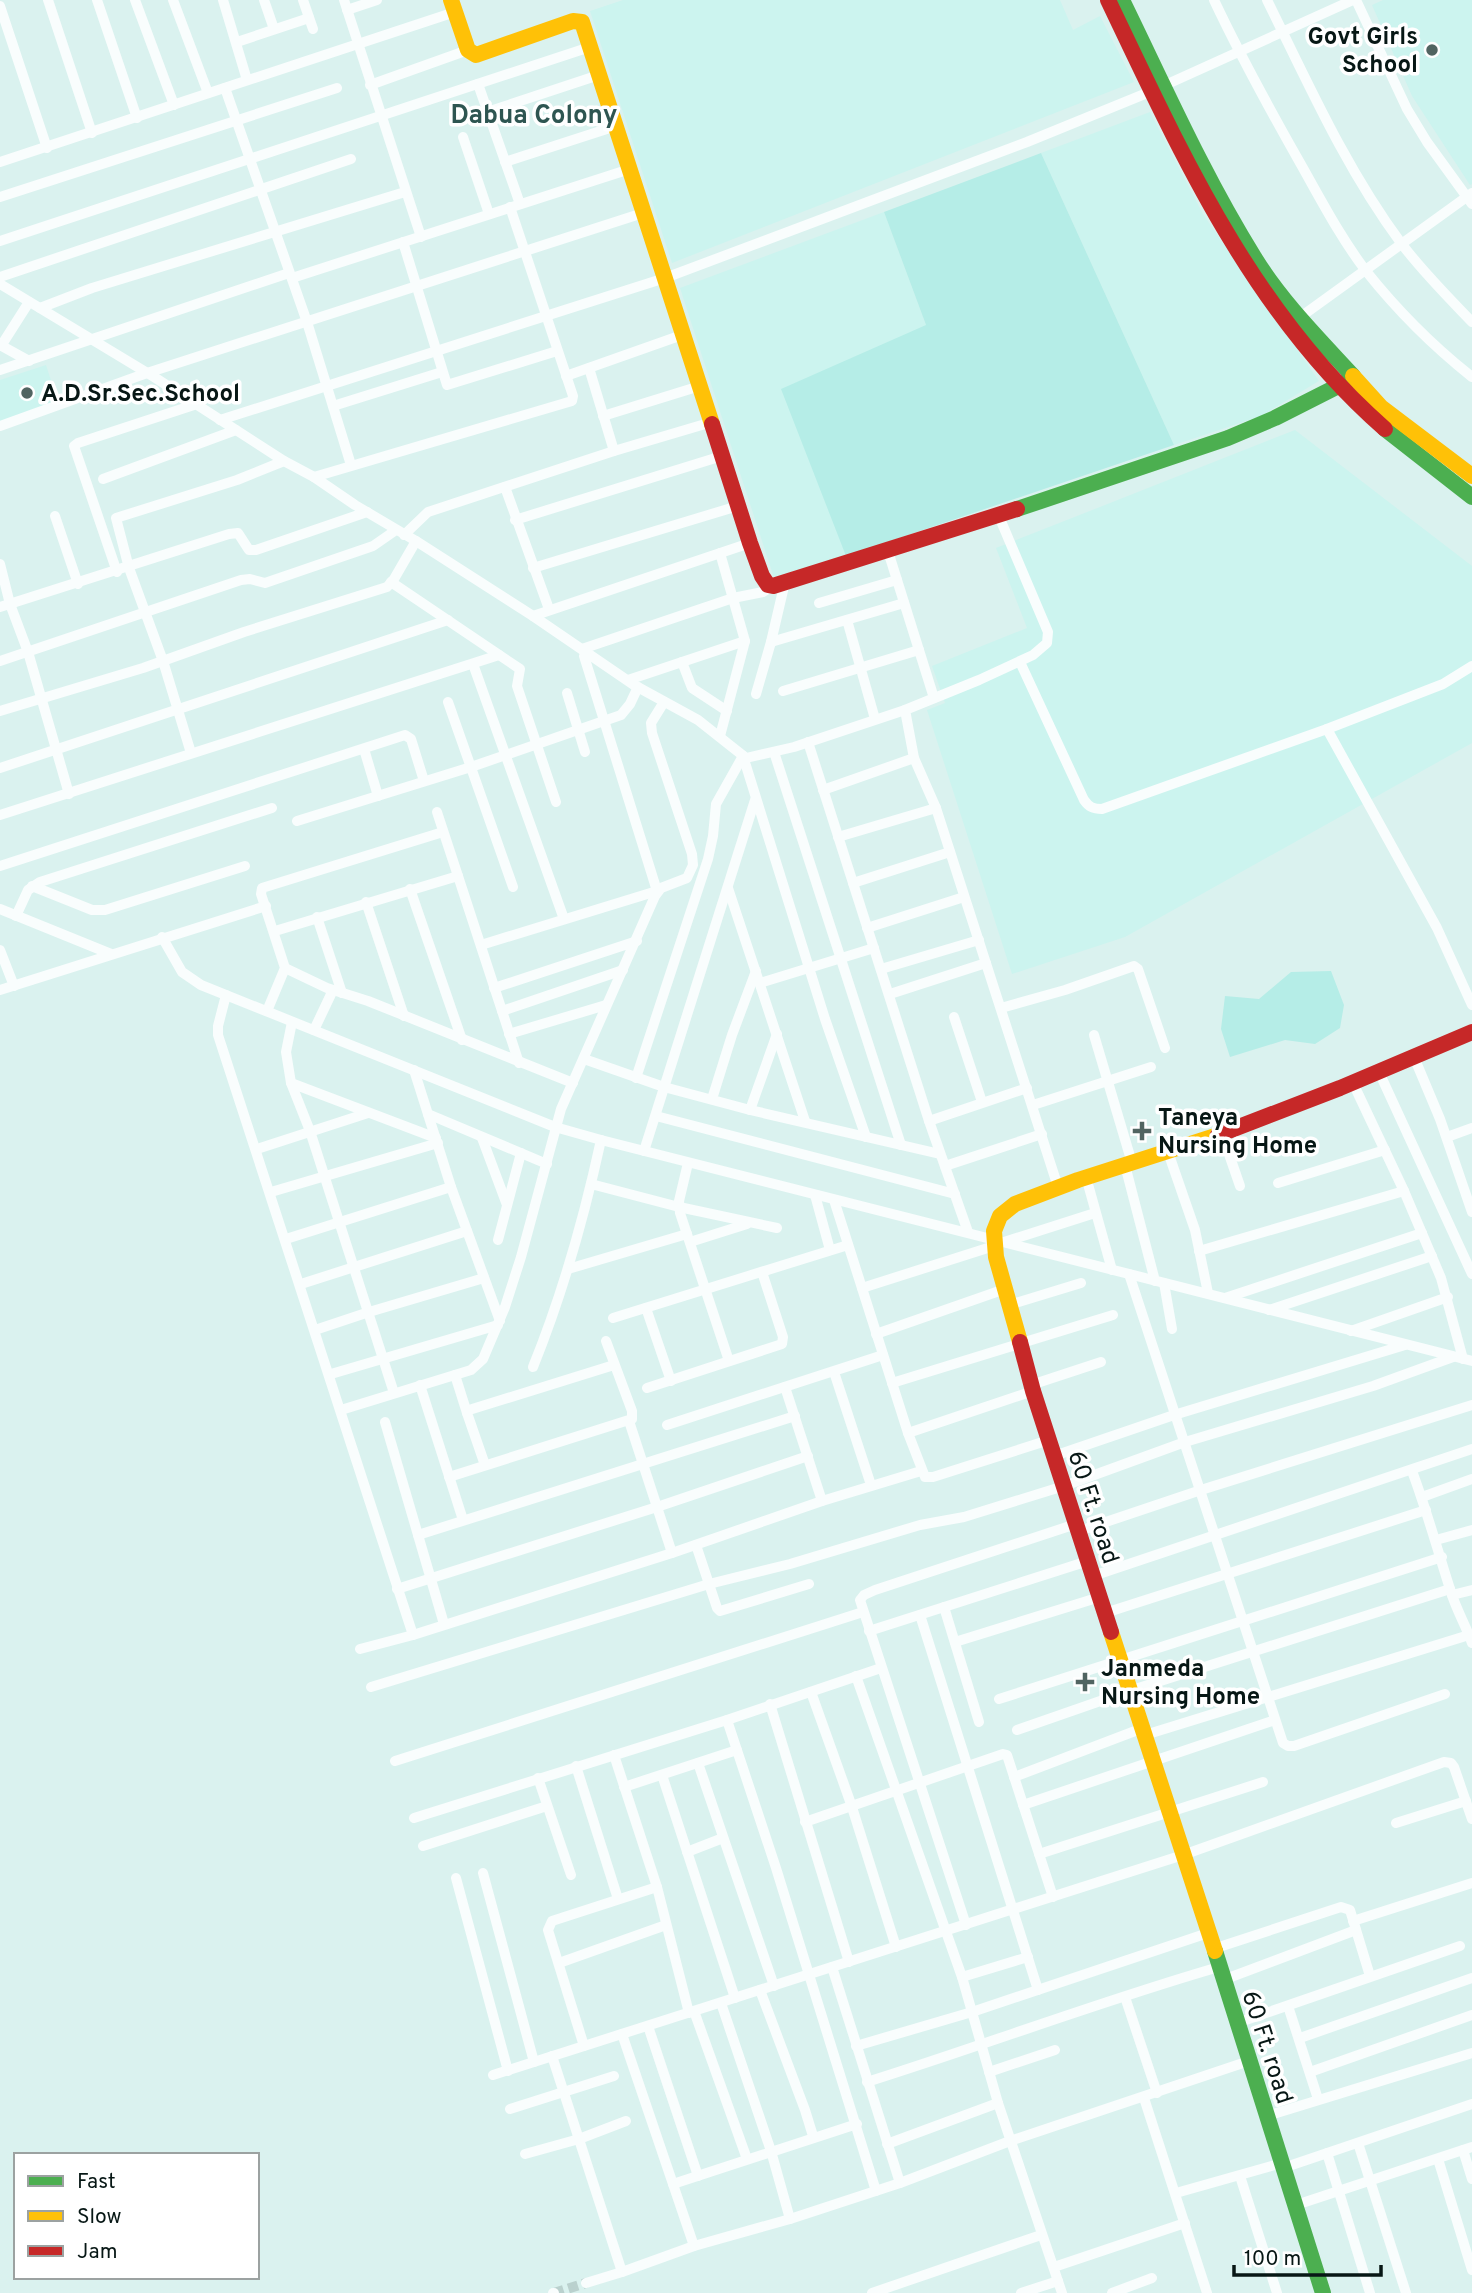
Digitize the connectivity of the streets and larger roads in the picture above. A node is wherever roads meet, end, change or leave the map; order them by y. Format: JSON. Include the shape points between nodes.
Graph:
{"nodes":[{"id":1,"x":48,"y":0,"type":"edge"},
{"id":2,"x":97,"y":0,"type":"edge"},
{"id":3,"x":135,"y":0,"type":"edge"},
{"id":4,"x":173,"y":0,"type":"edge"},
{"id":5,"x":223,"y":0,"type":"edge"},
{"id":6,"x":264,"y":0,"type":"edge"},
{"id":7,"x":303,"y":0,"type":"edge"},
{"id":8,"x":377,"y":0,"type":"edge"},
{"id":9,"x":1108,"y":0,"type":"edge"},
{"id":10,"x":1122,"y":0,"type":"edge"},
{"id":11,"x":1214,"y":0,"type":"edge"},
{"id":12,"x":1267,"y":0,"type":"edge"},
{"id":13,"x":1354,"y":0,"type":"edge"},
{"id":14,"x":346,"y":5,"type":"edge"},
{"id":15,"x":0,"y":6,"type":"edge"},
{"id":16,"x":453,"y":6,"type":"edge"},
{"id":17,"x":274,"y":29,"type":"junction"},
{"id":18,"x":4,"y":32,"type":"edge"},
{"id":19,"x":1283,"y":32,"type":"junction"},
{"id":20,"x":237,"y":42,"type":"junction"},
{"id":21,"x":359,"y":43,"type":"junction"},
{"id":22,"x":590,"y":47,"type":"junction"},
{"id":23,"x":468,"y":50,"type":"junction"},
{"id":24,"x":1239,"y":52,"type":"junction"},
{"id":25,"x":599,"y":75,"type":"junction"},
{"id":26,"x":247,"y":80,"type":"junction"},
{"id":27,"x":478,"y":84,"type":"junction"},
{"id":28,"x":370,"y":85,"type":"junction"},
{"id":29,"x":225,"y":88,"type":"junction"},
{"id":30,"x":337,"y":88,"type":"dead end"},
{"id":31,"x":1158,"y":89,"type":"junction"},
{"id":32,"x":208,"y":93,"type":"junction"},
{"id":33,"x":174,"y":105,"type":"junction"},
{"id":34,"x":487,"y":112,"type":"junction"},
{"id":35,"x":380,"y":116,"type":"junction"},
{"id":36,"x":137,"y":118,"type":"junction"},
{"id":37,"x":236,"y":121,"type":"junction"},
{"id":38,"x":616,"y":126,"type":"junction"},
{"id":39,"x":92,"y":133,"type":"junction"},
{"id":40,"x":463,"y":137,"type":"dead end"},
{"id":41,"x":47,"y":148,"type":"junction"},
{"id":42,"x":1,"y":158,"type":"edge"},
{"id":43,"x":249,"y":159,"type":"junction"},
{"id":44,"x":351,"y":159,"type":"dead end"},
{"id":45,"x":505,"y":162,"type":"junction"},
{"id":46,"x":629,"y":169,"type":"junction"},
{"id":47,"x":259,"y":189,"type":"junction"},
{"id":48,"x":405,"y":191,"type":"junction"},
{"id":49,"x":0,"y":197,"type":"edge"},
{"id":50,"x":1470,"y":198,"type":"edge"},
{"id":51,"x":515,"y":205,"type":"junction"},
{"id":52,"x":643,"y":213,"type":"junction"},
{"id":53,"x":489,"y":214,"type":"junction"},
{"id":54,"x":274,"y":233,"type":"junction"},
{"id":55,"x":421,"y":237,"type":"junction"},
{"id":56,"x":0,"y":241,"type":"edge"},
{"id":57,"x":402,"y":242,"type":"junction"},
{"id":58,"x":1401,"y":244,"type":"junction"},
{"id":59,"x":526,"y":252,"type":"junction"},
{"id":60,"x":1365,"y":269,"type":"junction"},
{"id":61,"x":290,"y":276,"type":"junction"},
{"id":62,"x":0,"y":277,"type":"edge"},
{"id":63,"x":665,"y":278,"type":"junction"},
{"id":64,"x":0,"y":284,"type":"edge"},
{"id":65,"x":416,"y":287,"type":"junction"},
{"id":66,"x":29,"y":302,"type":"junction"},
{"id":67,"x":40,"y":308,"type":"junction"},
{"id":68,"x":547,"y":316,"type":"junction"},
{"id":69,"x":1299,"y":318,"type":"junction"},
{"id":70,"x":306,"y":322,"type":"junction"},
{"id":71,"x":1472,"y":322,"type":"edge"},
{"id":72,"x":682,"y":335,"type":"junction"},
{"id":73,"x":93,"y":341,"type":"junction"},
{"id":74,"x":1,"y":345,"type":"edge"},
{"id":75,"x":436,"y":351,"type":"junction"},
{"id":76,"x":557,"y":351,"type":"junction"},
{"id":77,"x":29,"y":361,"type":"junction"},
{"id":78,"x":589,"y":368,"type":"junction"},
{"id":79,"x":0,"y":370,"type":"edge"},
{"id":80,"x":442,"y":372,"type":"junction"},
{"id":81,"x":147,"y":373,"type":"junction"},
{"id":82,"x":566,"y":376,"type":"junction"},
{"id":83,"x":1472,"y":377,"type":"edge"},
{"id":84,"x":1345,"y":382,"type":"junction"},
{"id":85,"x":326,"y":386,"type":"junction"},
{"id":86,"x":699,"y":386,"type":"junction"},
{"id":87,"x":197,"y":404,"type":"junction"},
{"id":88,"x":332,"y":407,"type":"junction"},
{"id":89,"x":603,"y":416,"type":"junction"},
{"id":90,"x":220,"y":420,"type":"junction"},
{"id":91,"x":712,"y":422,"type":"junction"},
{"id":92,"x":0,"y":426,"type":"edge"},
{"id":93,"x":236,"y":430,"type":"junction"},
{"id":94,"x":614,"y":451,"type":"junction"},
{"id":95,"x":722,"y":456,"type":"junction"},
{"id":96,"x":284,"y":461,"type":"junction"},
{"id":97,"x":351,"y":466,"type":"junction"},
{"id":98,"x":1472,"y":476,"type":"edge"},
{"id":99,"x":314,"y":477,"type":"junction"},
{"id":100,"x":103,"y":479,"type":"dead end"},
{"id":101,"x":505,"y":487,"type":"junction"},
{"id":102,"x":1472,"y":497,"type":"edge"},
{"id":103,"x":738,"y":506,"type":"junction"},
{"id":104,"x":367,"y":512,"type":"junction"},
{"id":105,"x":998,"y":514,"type":"junction"},
{"id":106,"x":55,"y":516,"type":"dead end"},
{"id":107,"x":515,"y":520,"type":"junction"},
{"id":108,"x":400,"y":532,"type":"junction"},
{"id":109,"x":416,"y":541,"type":"junction"},
{"id":110,"x":750,"y":543,"type":"junction"},
{"id":111,"x":887,"y":548,"type":"junction"},
{"id":112,"x":720,"y":553,"type":"junction"},
{"id":113,"x":129,"y":568,"type":"junction"},
{"id":114,"x":533,"y":568,"type":"junction"},
{"id":115,"x":1,"y":569,"type":"edge"},
{"id":116,"x":117,"y":572,"type":"junction"},
{"id":117,"x":897,"y":580,"type":"junction"},
{"id":118,"x":391,"y":582,"type":"junction"},
{"id":119,"x":78,"y":584,"type":"junction"},
{"id":120,"x":779,"y":584,"type":"junction"},
{"id":121,"x":733,"y":598,"type":"junction"},
{"id":122,"x":819,"y":603,"type":"dead end"},
{"id":123,"x":904,"y":603,"type":"junction"},
{"id":124,"x":5,"y":606,"type":"edge"},
{"id":125,"x":549,"y":609,"type":"junction"},
{"id":126,"x":145,"y":612,"type":"junction"},
{"id":127,"x":533,"y":616,"type":"junction"},
{"id":128,"x":448,"y":620,"type":"junction"},
{"id":129,"x":847,"y":620,"type":"junction"},
{"id":130,"x":746,"y":641,"type":"junction"},
{"id":131,"x":771,"y":642,"type":"junction"},
{"id":132,"x":919,"y":650,"type":"junction"},
{"id":133,"x":28,"y":652,"type":"junction"},
{"id":134,"x":583,"y":652,"type":"junction"},
{"id":135,"x":499,"y":655,"type":"junction"},
{"id":136,"x":0,"y":661,"type":"edge"},
{"id":137,"x":163,"y":662,"type":"junction"},
{"id":138,"x":682,"y":662,"type":"junction"},
{"id":139,"x":1020,"y":662,"type":"junction"},
{"id":140,"x":473,"y":664,"type":"junction"},
{"id":141,"x":1472,"y":666,"type":"edge"},
{"id":142,"x":860,"y":668,"type":"junction"},
{"id":143,"x":628,"y":680,"type":"junction"},
{"id":144,"x":638,"y":687,"type":"junction"},
{"id":145,"x":783,"y":691,"type":"dead end"},
{"id":146,"x":567,"y":693,"type":"dead end"},
{"id":147,"x":755,"y":694,"type":"dead end"},
{"id":148,"x":40,"y":697,"type":"junction"},
{"id":149,"x":934,"y":698,"type":"junction"},
{"id":150,"x":448,"y":702,"type":"dead end"},
{"id":151,"x":664,"y":702,"type":"junction"},
{"id":152,"x":178,"y":709,"type":"junction"},
{"id":153,"x":905,"y":710,"type":"junction"},
{"id":154,"x":0,"y":711,"type":"edge"},
{"id":155,"x":727,"y":711,"type":"junction"},
{"id":156,"x":605,"y":719,"type":"junction"},
{"id":157,"x":875,"y":719,"type":"junction"},
{"id":158,"x":578,"y":729,"type":"junction"},
{"id":159,"x":1327,"y":729,"type":"junction"},
{"id":160,"x":720,"y":736,"type":"junction"},
{"id":161,"x":808,"y":742,"type":"junction"},
{"id":162,"x":535,"y":744,"type":"junction"},
{"id":163,"x":56,"y":748,"type":"junction"},
{"id":164,"x":364,"y":750,"type":"junction"},
{"id":165,"x":585,"y":752,"type":"dead end"},
{"id":166,"x":774,"y":752,"type":"junction"},
{"id":167,"x":191,"y":753,"type":"junction"},
{"id":168,"x":505,"y":755,"type":"junction"},
{"id":169,"x":743,"y":756,"type":"junction"},
{"id":170,"x":914,"y":758,"type":"junction"},
{"id":171,"x":471,"y":767,"type":"junction"},
{"id":172,"x":0,"y":768,"type":"edge"},
{"id":173,"x":424,"y":781,"type":"junction"},
{"id":174,"x":823,"y":790,"type":"junction"},
{"id":175,"x":69,"y":794,"type":"junction"},
{"id":176,"x":379,"y":796,"type":"junction"},
{"id":177,"x":755,"y":800,"type":"junction"},
{"id":178,"x":556,"y":802,"type":"dead end"},
{"id":179,"x":272,"y":808,"type":"dead end"},
{"id":180,"x":936,"y":808,"type":"junction"},
{"id":181,"x":437,"y":812,"type":"dead end"},
{"id":182,"x":0,"y":815,"type":"edge"},
{"id":183,"x":297,"y":821,"type":"dead end"},
{"id":184,"x":443,"y":832,"type":"junction"},
{"id":185,"x":838,"y":837,"type":"junction"},
{"id":186,"x":950,"y":852,"type":"junction"},
{"id":187,"x":0,"y":866,"type":"edge"},
{"id":188,"x":245,"y":866,"type":"dead end"},
{"id":189,"x":458,"y":876,"type":"junction"},
{"id":190,"x":853,"y":883,"type":"junction"},
{"id":191,"x":32,"y":886,"type":"junction"},
{"id":192,"x":513,"y":887,"type":"dead end"},
{"id":193,"x":728,"y":888,"type":"junction"},
{"id":194,"x":410,"y":889,"type":"junction"},
{"id":195,"x":657,"y":891,"type":"junction"},
{"id":196,"x":964,"y":897,"type":"junction"},
{"id":197,"x":366,"y":902,"type":"junction"},
{"id":198,"x":266,"y":906,"type":"junction"},
{"id":199,"x":0,"y":909,"type":"edge"},
{"id":200,"x":16,"y":916,"type":"junction"},
{"id":201,"x":317,"y":917,"type":"junction"},
{"id":202,"x":564,"y":919,"type":"junction"},
{"id":203,"x":867,"y":928,"type":"junction"},
{"id":204,"x":275,"y":931,"type":"junction"},
{"id":205,"x":162,"y":937,"type":"junction"},
{"id":206,"x":978,"y":940,"type":"junction"},
{"id":207,"x":637,"y":941,"type":"junction"},
{"id":208,"x":481,"y":945,"type":"junction"},
{"id":209,"x":874,"y":948,"type":"junction"},
{"id":210,"x":0,"y":950,"type":"edge"},
{"id":211,"x":111,"y":954,"type":"junction"},
{"id":212,"x":841,"y":958,"type":"junction"},
{"id":213,"x":986,"y":963,"type":"junction"},
{"id":214,"x":809,"y":967,"type":"junction"},
{"id":215,"x":285,"y":968,"type":"junction"},
{"id":216,"x":881,"y":969,"type":"junction"},
{"id":217,"x":623,"y":970,"type":"junction"},
{"id":218,"x":756,"y":971,"type":"junction"},
{"id":219,"x":760,"y":983,"type":"junction"},
{"id":220,"x":14,"y":986,"type":"junction"},
{"id":221,"x":494,"y":988,"type":"junction"},
{"id":222,"x":0,"y":990,"type":"edge"},
{"id":223,"x":337,"y":991,"type":"junction"},
{"id":224,"x":226,"y":995,"type":"junction"},
{"id":225,"x":890,"y":995,"type":"junction"},
{"id":226,"x":607,"y":1005,"type":"junction"},
{"id":227,"x":1472,"y":1005,"type":"edge"},
{"id":228,"x":1001,"y":1008,"type":"junction"},
{"id":229,"x":267,"y":1011,"type":"junction"},
{"id":230,"x":502,"y":1011,"type":"junction"},
{"id":231,"x":404,"y":1016,"type":"junction"},
{"id":232,"x":954,"y":1017,"type":"dead end"},
{"id":233,"x":292,"y":1022,"type":"junction"},
{"id":234,"x":314,"y":1030,"type":"junction"},
{"id":235,"x":1472,"y":1032,"type":"edge"},
{"id":236,"x":509,"y":1034,"type":"junction"},
{"id":237,"x":777,"y":1034,"type":"junction"},
{"id":238,"x":1094,"y":1035,"type":"dead end"},
{"id":239,"x":462,"y":1040,"type":"junction"},
{"id":240,"x":1165,"y":1048,"type":"dead end"},
{"id":241,"x":1414,"y":1057,"type":"junction"},
{"id":242,"x":584,"y":1059,"type":"junction"},
{"id":243,"x":519,"y":1063,"type":"junction"},
{"id":244,"x":1151,"y":1067,"type":"dead end"},
{"id":245,"x":414,"y":1070,"type":"junction"},
{"id":246,"x":1379,"y":1072,"type":"junction"},
{"id":247,"x":636,"y":1077,"type":"junction"},
{"id":248,"x":1108,"y":1081,"type":"junction"},
{"id":249,"x":291,"y":1083,"type":"junction"},
{"id":250,"x":573,"y":1083,"type":"junction"},
{"id":251,"x":1353,"y":1083,"type":"junction"},
{"id":252,"x":664,"y":1087,"type":"junction"},
{"id":253,"x":1027,"y":1088,"type":"junction"},
{"id":254,"x":712,"y":1099,"type":"junction"},
{"id":255,"x":982,"y":1102,"type":"junction"},
{"id":256,"x":1033,"y":1105,"type":"junction"},
{"id":257,"x":750,"y":1110,"type":"junction"},
{"id":258,"x":368,"y":1112,"type":"junction"},
{"id":259,"x":428,"y":1114,"type":"junction"},
{"id":260,"x":656,"y":1116,"type":"junction"},
{"id":261,"x":805,"y":1121,"type":"junction"},
{"id":262,"x":929,"y":1121,"type":"junction"},
{"id":263,"x":555,"y":1127,"type":"junction"},
{"id":264,"x":1472,"y":1128,"type":"edge"},
{"id":265,"x":310,"y":1131,"type":"junction"},
{"id":266,"x":1042,"y":1134,"type":"junction"},
{"id":267,"x":1222,"y":1134,"type":"junction"},
{"id":268,"x":866,"y":1137,"type":"junction"},
{"id":269,"x":1447,"y":1137,"type":"junction"},
{"id":270,"x":482,"y":1138,"type":"junction"},
{"id":271,"x":437,"y":1140,"type":"junction"},
{"id":272,"x":601,"y":1140,"type":"junction"},
{"id":273,"x":901,"y":1145,"type":"junction"},
{"id":274,"x":257,"y":1149,"type":"junction"},
{"id":275,"x":1385,"y":1150,"type":"junction"},
{"id":276,"x":644,"y":1151,"type":"junction"},
{"id":277,"x":1168,"y":1152,"type":"junction"},
{"id":278,"x":521,"y":1153,"type":"junction"},
{"id":279,"x":940,"y":1154,"type":"junction"},
{"id":280,"x":688,"y":1163,"type":"junction"},
{"id":281,"x":547,"y":1164,"type":"junction"},
{"id":282,"x":1129,"y":1164,"type":"junction"},
{"id":283,"x":945,"y":1166,"type":"junction"},
{"id":284,"x":324,"y":1176,"type":"junction"},
{"id":285,"x":1086,"y":1177,"type":"junction"},
{"id":286,"x":1278,"y":1183,"type":"dead end"},
{"id":287,"x":591,"y":1184,"type":"junction"},
{"id":288,"x":1240,"y":1186,"type":"dead end"},
{"id":289,"x":452,"y":1187,"type":"junction"},
{"id":290,"x":1058,"y":1187,"type":"junction"},
{"id":291,"x":1404,"y":1191,"type":"junction"},
{"id":292,"x":271,"y":1192,"type":"junction"},
{"id":293,"x":955,"y":1194,"type":"junction"},
{"id":294,"x":815,"y":1195,"type":"junction"},
{"id":295,"x":834,"y":1200,"type":"junction"},
{"id":296,"x":507,"y":1205,"type":"junction"},
{"id":297,"x":679,"y":1207,"type":"junction"},
{"id":298,"x":1472,"y":1212,"type":"edge"},
{"id":299,"x":1095,"y":1213,"type":"junction"},
{"id":300,"x":340,"y":1222,"type":"junction"},
{"id":301,"x":750,"y":1223,"type":"junction"},
{"id":302,"x":777,"y":1228,"type":"dead end"},
{"id":303,"x":467,"y":1231,"type":"junction"},
{"id":304,"x":968,"y":1232,"type":"junction"},
{"id":305,"x":1422,"y":1233,"type":"junction"},
{"id":306,"x":688,"y":1238,"type":"junction"},
{"id":307,"x":286,"y":1239,"type":"junction"},
{"id":308,"x":498,"y":1240,"type":"dead end"},
{"id":309,"x":997,"y":1243,"type":"junction"},
{"id":310,"x":848,"y":1245,"type":"junction"},
{"id":311,"x":830,"y":1250,"type":"junction"},
{"id":312,"x":1199,"y":1251,"type":"junction"},
{"id":313,"x":1432,"y":1255,"type":"junction"},
{"id":314,"x":354,"y":1266,"type":"junction"},
{"id":315,"x":568,"y":1269,"type":"junction"},
{"id":316,"x":1112,"y":1270,"type":"junction"},
{"id":317,"x":762,"y":1272,"type":"junction"},
{"id":318,"x":1129,"y":1274,"type":"junction"},
{"id":319,"x":1472,"y":1274,"type":"edge"},
{"id":320,"x":484,"y":1278,"type":"junction"},
{"id":321,"x":1160,"y":1282,"type":"junction"},
{"id":322,"x":1082,"y":1283,"type":"dead end"},
{"id":323,"x":301,"y":1284,"type":"junction"},
{"id":324,"x":862,"y":1288,"type":"junction"},
{"id":325,"x":706,"y":1290,"type":"junction"},
{"id":326,"x":1208,"y":1293,"type":"junction"},
{"id":327,"x":1007,"y":1297,"type":"junction"},
{"id":328,"x":1448,"y":1297,"type":"junction"},
{"id":329,"x":1226,"y":1298,"type":"junction"},
{"id":330,"x":646,"y":1308,"type":"junction"},
{"id":331,"x":1269,"y":1310,"type":"junction"},
{"id":332,"x":369,"y":1312,"type":"junction"},
{"id":333,"x":1113,"y":1315,"type":"dead end"},
{"id":334,"x":613,"y":1318,"type":"dead end"},
{"id":335,"x":499,"y":1323,"type":"junction"},
{"id":336,"x":1172,"y":1329,"type":"dead end"},
{"id":337,"x":316,"y":1330,"type":"junction"},
{"id":338,"x":1351,"y":1331,"type":"junction"},
{"id":339,"x":876,"y":1334,"type":"junction"},
{"id":340,"x":606,"y":1341,"type":"dead end"},
{"id":341,"x":1020,"y":1343,"type":"junction"},
{"id":342,"x":1406,"y":1345,"type":"junction"},
{"id":343,"x":883,"y":1355,"type":"junction"},
{"id":344,"x":384,"y":1357,"type":"junction"},
{"id":345,"x":1463,"y":1359,"type":"edge"},
{"id":346,"x":729,"y":1361,"type":"junction"},
{"id":347,"x":1101,"y":1362,"type":"dead end"},
{"id":348,"x":614,"y":1365,"type":"junction"},
{"id":349,"x":533,"y":1367,"type":"dead end"},
{"id":350,"x":834,"y":1372,"type":"junction"},
{"id":351,"x":331,"y":1374,"type":"junction"},
{"id":352,"x":455,"y":1375,"type":"junction"},
{"id":353,"x":671,"y":1381,"type":"junction"},
{"id":354,"x":892,"y":1383,"type":"junction"},
{"id":355,"x":420,"y":1385,"type":"junction"},
{"id":356,"x":785,"y":1387,"type":"junction"},
{"id":357,"x":647,"y":1388,"type":"dead end"},
{"id":358,"x":1032,"y":1388,"type":"junction"},
{"id":359,"x":394,"y":1393,"type":"junction"},
{"id":360,"x":1472,"y":1405,"type":"edge"},
{"id":361,"x":341,"y":1410,"type":"junction"},
{"id":362,"x":467,"y":1413,"type":"junction"},
{"id":363,"x":1174,"y":1415,"type":"junction"},
{"id":364,"x":795,"y":1416,"type":"junction"},
{"id":365,"x":629,"y":1421,"type":"junction"},
{"id":366,"x":385,"y":1422,"type":"dead end"},
{"id":367,"x":667,"y":1425,"type":"dead end"},
{"id":368,"x":908,"y":1433,"type":"junction"},
{"id":369,"x":1185,"y":1443,"type":"junction"},
{"id":370,"x":1051,"y":1448,"type":"junction"},
{"id":371,"x":1472,"y":1449,"type":"edge"},
{"id":372,"x":808,"y":1456,"type":"junction"},
{"id":373,"x":644,"y":1464,"type":"junction"},
{"id":374,"x":485,"y":1465,"type":"junction"},
{"id":375,"x":920,"y":1471,"type":"junction"},
{"id":376,"x":1412,"y":1471,"type":"junction"},
{"id":377,"x":449,"y":1477,"type":"junction"},
{"id":378,"x":1472,"y":1479,"type":"edge"},
{"id":379,"x":871,"y":1485,"type":"junction"},
{"id":380,"x":1064,"y":1486,"type":"junction"},
{"id":381,"x":1202,"y":1490,"type":"junction"},
{"id":382,"x":1422,"y":1497,"type":"junction"},
{"id":383,"x":822,"y":1501,"type":"junction"},
{"id":384,"x":657,"y":1507,"type":"junction"},
{"id":385,"x":1426,"y":1510,"type":"junction"},
{"id":386,"x":463,"y":1520,"type":"junction"},
{"id":387,"x":1077,"y":1528,"type":"junction"},
{"id":388,"x":1472,"y":1530,"type":"edge"},
{"id":389,"x":418,"y":1535,"type":"junction"},
{"id":390,"x":1216,"y":1535,"type":"junction"},
{"id":391,"x":1436,"y":1540,"type":"junction"},
{"id":392,"x":696,"y":1545,"type":"junction"},
{"id":393,"x":672,"y":1553,"type":"junction"},
{"id":394,"x":1441,"y":1557,"type":"junction"},
{"id":395,"x":1091,"y":1568,"type":"junction"},
{"id":396,"x":1229,"y":1573,"type":"junction"},
{"id":397,"x":431,"y":1578,"type":"junction"},
{"id":398,"x":709,"y":1584,"type":"junction"},
{"id":399,"x":809,"y":1584,"type":"dead end"},
{"id":400,"x":397,"y":1589,"type":"junction"},
{"id":401,"x":1472,"y":1590,"type":"edge"},
{"id":402,"x":1451,"y":1592,"type":"junction"},
{"id":403,"x":1100,"y":1597,"type":"junction"},
{"id":404,"x":944,"y":1607,"type":"junction"},
{"id":405,"x":863,"y":1612,"type":"junction"},
{"id":406,"x":1105,"y":1613,"type":"junction"},
{"id":407,"x":920,"y":1615,"type":"junction"},
{"id":408,"x":1244,"y":1621,"type":"junction"},
{"id":409,"x":444,"y":1624,"type":"junction"},
{"id":410,"x":869,"y":1631,"type":"junction"},
{"id":411,"x":413,"y":1634,"type":"junction"},
{"id":412,"x":1471,"y":1639,"type":"edge"},
{"id":413,"x":955,"y":1642,"type":"junction"},
{"id":414,"x":360,"y":1649,"type":"dead end"},
{"id":415,"x":1253,"y":1651,"type":"junction"},
{"id":416,"x":1119,"y":1660,"type":"junction"},
{"id":417,"x":881,"y":1668,"type":"junction"},
{"id":418,"x":856,"y":1676,"type":"junction"},
{"id":419,"x":372,"y":1687,"type":"dead end"},
{"id":420,"x":1129,"y":1691,"type":"junction"},
{"id":421,"x":811,"y":1692,"type":"junction"},
{"id":422,"x":1445,"y":1695,"type":"dead end"},
{"id":423,"x":1268,"y":1697,"type":"junction"},
{"id":424,"x":999,"y":1699,"type":"dead end"},
{"id":425,"x":770,"y":1704,"type":"junction"},
{"id":426,"x":727,"y":1720,"type":"junction"},
{"id":427,"x":1275,"y":1720,"type":"junction"},
{"id":428,"x":979,"y":1722,"type":"dead end"},
{"id":429,"x":1017,"y":1730,"type":"dead end"},
{"id":430,"x":1144,"y":1731,"type":"junction"},
{"id":431,"x":737,"y":1750,"type":"junction"},
{"id":432,"x":614,"y":1755,"type":"junction"},
{"id":433,"x":395,"y":1761,"type":"dead end"},
{"id":434,"x":1153,"y":1761,"type":"junction"},
{"id":435,"x":698,"y":1763,"type":"junction"},
{"id":436,"x":576,"y":1766,"type":"junction"},
{"id":437,"x":968,"y":1768,"type":"junction"},
{"id":438,"x":662,"y":1775,"type":"junction"},
{"id":439,"x":1014,"y":1777,"type":"junction"},
{"id":440,"x":538,"y":1778,"type":"junction"},
{"id":441,"x":1263,"y":1783,"type":"dead end"},
{"id":442,"x":920,"y":1784,"type":"junction"},
{"id":443,"x":624,"y":1787,"type":"junction"},
{"id":444,"x":896,"y":1793,"type":"junction"},
{"id":445,"x":1466,"y":1801,"type":"junction"},
{"id":446,"x":1023,"y":1805,"type":"junction"},
{"id":447,"x":547,"y":1806,"type":"junction"},
{"id":448,"x":852,"y":1808,"type":"junction"},
{"id":449,"x":1169,"y":1813,"type":"junction"},
{"id":450,"x":414,"y":1818,"type":"dead end"},
{"id":451,"x":1472,"y":1819,"type":"edge"},
{"id":452,"x":805,"y":1822,"type":"junction"},
{"id":453,"x":1396,"y":1823,"type":"dead end"},
{"id":454,"x":723,"y":1838,"type":"junction"},
{"id":455,"x":423,"y":1846,"type":"dead end"},
{"id":456,"x":687,"y":1852,"type":"junction"},
{"id":457,"x":1039,"y":1854,"type":"junction"},
{"id":458,"x":1183,"y":1855,"type":"junction"},
{"id":459,"x":483,"y":1873,"type":"dead end"},
{"id":460,"x":571,"y":1875,"type":"dead end"},
{"id":461,"x":456,"y":1878,"type":"dead end"},
{"id":462,"x":1472,"y":1883,"type":"edge"},
{"id":463,"x":657,"y":1887,"type":"junction"},
{"id":464,"x":1053,"y":1897,"type":"junction"},
{"id":465,"x":618,"y":1899,"type":"junction"},
{"id":466,"x":1012,"y":1910,"type":"junction"},
{"id":467,"x":666,"y":1925,"type":"junction"},
{"id":468,"x":966,"y":1925,"type":"junction"},
{"id":469,"x":1355,"y":1925,"type":"junction"},
{"id":470,"x":945,"y":1931,"type":"junction"},
{"id":471,"x":1211,"y":1941,"type":"junction"},
{"id":472,"x":1460,"y":1946,"type":"dead end"},
{"id":473,"x":895,"y":1947,"type":"junction"},
{"id":474,"x":1028,"y":1957,"type":"junction"},
{"id":475,"x":849,"y":1962,"type":"junction"},
{"id":476,"x":559,"y":1963,"type":"junction"},
{"id":477,"x":831,"y":1967,"type":"junction"},
{"id":478,"x":1221,"y":1973,"type":"junction"},
{"id":479,"x":808,"y":1975,"type":"junction"},
{"id":480,"x":1370,"y":1976,"type":"junction"},
{"id":481,"x":962,"y":1977,"type":"junction"},
{"id":482,"x":1472,"y":1978,"type":"edge"},
{"id":483,"x":774,"y":1986,"type":"junction"},
{"id":484,"x":760,"y":1990,"type":"junction"},
{"id":485,"x":1038,"y":1990,"type":"junction"},
{"id":486,"x":1125,"y":1997,"type":"junction"},
{"id":487,"x":735,"y":1998,"type":"junction"},
{"id":488,"x":720,"y":2003,"type":"junction"},
{"id":489,"x":1288,"y":2006,"type":"junction"},
{"id":490,"x":972,"y":2011,"type":"junction"},
{"id":491,"x":691,"y":2012,"type":"junction"},
{"id":492,"x":1472,"y":2015,"type":"edge"},
{"id":493,"x":1237,"y":2024,"type":"junction"},
{"id":494,"x":648,"y":2026,"type":"junction"},
{"id":495,"x":622,"y":2034,"type":"junction"},
{"id":496,"x":1300,"y":2038,"type":"junction"},
{"id":497,"x":584,"y":2046,"type":"junction"},
{"id":498,"x":856,"y":2046,"type":"junction"},
{"id":499,"x":982,"y":2046,"type":"junction"},
{"id":500,"x":1055,"y":2050,"type":"dead end"},
{"id":501,"x":1472,"y":2053,"type":"edge"},
{"id":502,"x":552,"y":2056,"type":"junction"},
{"id":503,"x":534,"y":2062,"type":"junction"},
{"id":504,"x":1249,"y":2062,"type":"junction"},
{"id":505,"x":508,"y":2071,"type":"junction"},
{"id":506,"x":989,"y":2072,"type":"junction"},
{"id":507,"x":1310,"y":2072,"type":"junction"},
{"id":508,"x":494,"y":2075,"type":"dead end"},
{"id":509,"x":614,"y":2076,"type":"dead end"},
{"id":510,"x":867,"y":2081,"type":"junction"},
{"id":511,"x":564,"y":2093,"type":"junction"},
{"id":512,"x":1157,"y":2093,"type":"junction"},
{"id":513,"x":1144,"y":2098,"type":"junction"},
{"id":514,"x":1318,"y":2099,"type":"junction"},
{"id":515,"x":998,"y":2103,"type":"junction"},
{"id":516,"x":1472,"y":2104,"type":"edge"},
{"id":517,"x":510,"y":2109,"type":"dead end"},
{"id":518,"x":1267,"y":2116,"type":"junction"},
{"id":519,"x":626,"y":2121,"type":"dead end"},
{"id":520,"x":857,"y":2124,"type":"junction"},
{"id":521,"x":813,"y":2136,"type":"junction"},
{"id":522,"x":579,"y":2139,"type":"junction"},
{"id":523,"x":1010,"y":2141,"type":"junction"},
{"id":524,"x":1358,"y":2143,"type":"junction"},
{"id":525,"x":887,"y":2144,"type":"junction"},
{"id":526,"x":1467,"y":2148,"type":"edge"},
{"id":527,"x":771,"y":2151,"type":"junction"},
{"id":528,"x":1327,"y":2153,"type":"junction"},
{"id":529,"x":525,"y":2154,"type":"dead end"},
{"id":530,"x":747,"y":2159,"type":"junction"},
{"id":531,"x":1438,"y":2159,"type":"junction"},
{"id":532,"x":1282,"y":2165,"type":"junction"},
{"id":533,"x":698,"y":2176,"type":"junction"},
{"id":534,"x":1240,"y":2176,"type":"junction"},
{"id":535,"x":1472,"y":2179,"type":"edge"},
{"id":536,"x":1370,"y":2181,"type":"junction"},
{"id":537,"x":900,"y":2183,"type":"junction"},
{"id":538,"x":673,"y":2184,"type":"junction"},
{"id":539,"x":876,"y":2191,"type":"junction"},
{"id":540,"x":1338,"y":2192,"type":"junction"},
{"id":541,"x":1176,"y":2193,"type":"junction"},
{"id":542,"x":1296,"y":2205,"type":"junction"},
{"id":543,"x":790,"y":2218,"type":"junction"},
{"id":544,"x":1185,"y":2223,"type":"junction"},
{"id":545,"x":1041,"y":2235,"type":"junction"},
{"id":546,"x":694,"y":2246,"type":"junction"},
{"id":547,"x":1054,"y":2267,"type":"junction"},
{"id":548,"x":1472,"y":2270,"type":"edge"},
{"id":549,"x":622,"y":2273,"type":"junction"},
{"id":550,"x":1152,"y":2278,"type":"dead end"},
{"id":551,"x":1058,"y":2281,"type":"junction"},
{"id":552,"x":595,"y":2293,"type":"tunnel mouth"},
{"id":553,"x":872,"y":2293,"type":"edge"},
{"id":554,"x":1021,"y":2293,"type":"edge"},
{"id":555,"x":1062,"y":2293,"type":"edge"},
{"id":556,"x":1112,"y":2293,"type":"edge"},
{"id":557,"x":1207,"y":2293,"type":"edge"},
{"id":558,"x":1277,"y":2293,"type":"edge"},
{"id":559,"x":1323,"y":2293,"type":"edge"},
{"id":560,"x":1370,"y":2293,"type":"edge"},
{"id":561,"x":1406,"y":2293,"type":"edge"}],
"edges":[{"from":1,"to":39,"type":"street"},
{"from":2,"to":36,"type":"street"},
{"from":3,"to":33,"type":"street"},
{"from":4,"to":32,"type":"street"},
{"from":5,"to":20,"type":"street"},
{"from":6,"to":17,"type":"street"},
{"from":7,"to":17,"type":"street","via":[[311,24]]},
{"from":8,"to":14,"type":"street"},
{"from":9,"to":31,"type":"street"},
{"from":10,"to":31,"type":"street"},
{"from":11,"to":24,"type":"street"},
{"from":12,"to":19,"type":"street"},
{"from":13,"to":19,"type":"street"},
{"from":13,"to":50,"type":"street","via":[[1426,142]]},
{"from":14,"to":21,"type":"street"},
{"from":15,"to":18,"type":"street"},
{"from":16,"to":21,"type":"street"},
{"from":16,"to":23,"type":"street"},
{"from":17,"to":20,"type":"street"},
{"from":18,"to":41,"type":"street"},
{"from":19,"to":24,"type":"street"},
{"from":19,"to":58,"type":"street","via":[[1341,148]]},
{"from":20,"to":26,"type":"street"},
{"from":21,"to":26,"type":"street"},
{"from":21,"to":28,"type":"street"},
{"from":22,"to":23,"type":"street","via":[[578,20],[480,55]]},
{"from":22,"to":25,"type":"street"},
{"from":22,"to":27,"type":"street"},
{"from":23,"to":28,"type":"street"},
{"from":24,"to":31,"type":"street"},
{"from":24,"to":60,"type":"street","via":[[1324,207]]},
{"from":25,"to":34,"type":"street"},
{"from":25,"to":38,"type":"street"},
{"from":26,"to":29,"type":"street"},
{"from":27,"to":34,"type":"street"},
{"from":27,"to":35,"type":"street"},
{"from":28,"to":35,"type":"street"},
{"from":29,"to":32,"type":"street"},
{"from":29,"to":37,"type":"street"},
{"from":30,"to":37,"type":"street"},
{"from":31,"to":63,"type":"street"},
{"from":31,"to":69,"type":"street","via":[[1255,259]]},
{"from":31,"to":84,"type":"street","via":[[1219,223],[1255,282]]},
{"from":32,"to":33,"type":"street"},
{"from":33,"to":36,"type":"street"},
{"from":34,"to":45,"type":"street"},
{"from":35,"to":43,"type":"street"},
{"from":35,"to":48,"type":"street"},
{"from":36,"to":39,"type":"street"},
{"from":37,"to":43,"type":"street"},
{"from":37,"to":49,"type":"street"},
{"from":38,"to":45,"type":"street"},
{"from":38,"to":46,"type":"street"},
{"from":39,"to":41,"type":"street"},
{"from":40,"to":53,"type":"street"},
{"from":41,"to":42,"type":"street"},
{"from":43,"to":47,"type":"street"},
{"from":43,"to":56,"type":"street"},
{"from":44,"to":47,"type":"street"},
{"from":45,"to":51,"type":"street"},
{"from":46,"to":51,"type":"street"},
{"from":46,"to":52,"type":"street"},
{"from":47,"to":54,"type":"street"},
{"from":47,"to":62,"type":"street"},
{"from":48,"to":54,"type":"street"},
{"from":48,"to":55,"type":"street"},
{"from":50,"to":58,"type":"street"},
{"from":51,"to":53,"type":"street"},
{"from":51,"to":59,"type":"street"},
{"from":52,"to":59,"type":"street"},
{"from":52,"to":63,"type":"street"},
{"from":53,"to":55,"type":"street"},
{"from":54,"to":61,"type":"street"},
{"from":54,"to":67,"type":"street"},
{"from":55,"to":57,"type":"street"},
{"from":57,"to":61,"type":"street"},
{"from":57,"to":65,"type":"street"},
{"from":58,"to":60,"type":"street"},
{"from":58,"to":71,"type":"street"},
{"from":59,"to":65,"type":"street"},
{"from":59,"to":68,"type":"street"},
{"from":60,"to":69,"type":"street"},
{"from":60,"to":83,"type":"street","via":[[1407,318]]},
{"from":61,"to":70,"type":"street"},
{"from":61,"to":73,"type":"street"},
{"from":63,"to":68,"type":"street"},
{"from":63,"to":72,"type":"street"},
{"from":64,"to":66,"type":"street"},
{"from":65,"to":70,"type":"street"},
{"from":65,"to":75,"type":"street"},
{"from":66,"to":67,"type":"street"},
{"from":66,"to":74,"type":"street"},
{"from":67,"to":73,"type":"street"},
{"from":68,"to":75,"type":"street"},
{"from":68,"to":76,"type":"street"},
{"from":69,"to":84,"type":"street"},
{"from":70,"to":81,"type":"street"},
{"from":70,"to":85,"type":"street"},
{"from":72,"to":78,"type":"street"},
{"from":72,"to":86,"type":"street"},
{"from":73,"to":77,"type":"street"},
{"from":73,"to":81,"type":"street"},
{"from":74,"to":77,"type":"street"},
{"from":75,"to":80,"type":"street"},
{"from":75,"to":85,"type":"street"},
{"from":76,"to":80,"type":"street","via":[[450,386]]},
{"from":76,"to":82,"type":"street"},
{"from":77,"to":79,"type":"street"},
{"from":78,"to":82,"type":"street"},
{"from":78,"to":89,"type":"street"},
{"from":80,"to":88,"type":"street"},
{"from":81,"to":87,"type":"street"},
{"from":81,"to":92,"type":"street"},
{"from":82,"to":97,"type":"street","via":[[574,399],[568,403]]},
{"from":84,"to":98,"type":"street"},
{"from":84,"to":102,"type":"street","via":[[1411,450]]},
{"from":84,"to":105,"type":"street","via":[[1228,438]]},
{"from":85,"to":88,"type":"street"},
{"from":85,"to":90,"type":"street"},
{"from":86,"to":89,"type":"street"},
{"from":86,"to":91,"type":"street"},
{"from":87,"to":90,"type":"street"},
{"from":87,"to":116,"type":"street","via":[[74,446]]},
{"from":88,"to":97,"type":"street"},
{"from":89,"to":94,"type":"street"},
{"from":90,"to":93,"type":"street"},
{"from":91,"to":94,"type":"street"},
{"from":91,"to":95,"type":"street"},
{"from":93,"to":96,"type":"street"},
{"from":93,"to":100,"type":"street"},
{"from":94,"to":101,"type":"street"},
{"from":95,"to":103,"type":"street"},
{"from":95,"to":107,"type":"street"},
{"from":96,"to":99,"type":"street"},
{"from":96,"to":113,"type":"street","via":[[116,518]]},
{"from":97,"to":99,"type":"street"},
{"from":99,"to":104,"type":"street"},
{"from":101,"to":107,"type":"street"},
{"from":101,"to":108,"type":"street","via":[[428,512]]},
{"from":103,"to":110,"type":"street"},
{"from":103,"to":114,"type":"street"},
{"from":104,"to":108,"type":"street"},
{"from":104,"to":113,"type":"street","via":[[256,550],[249,550],[234,533]]},
{"from":105,"to":111,"type":"street"},
{"from":105,"to":139,"type":"street","via":[[1048,632],[1043,648]]},
{"from":106,"to":119,"type":"street"},
{"from":107,"to":114,"type":"street"},
{"from":108,"to":109,"type":"street"},
{"from":108,"to":126,"type":"street","via":[[373,546],[265,583],[241,580]]},
{"from":109,"to":118,"type":"street"},
{"from":109,"to":127,"type":"street"},
{"from":110,"to":112,"type":"street"},
{"from":110,"to":120,"type":"street","via":[[764,581]]},
{"from":111,"to":117,"type":"street"},
{"from":111,"to":120,"type":"street"},
{"from":112,"to":121,"type":"street"},
{"from":112,"to":125,"type":"street"},
{"from":113,"to":116,"type":"street"},
{"from":113,"to":126,"type":"street"},
{"from":114,"to":125,"type":"street"},
{"from":115,"to":124,"type":"street"},
{"from":116,"to":119,"type":"street"},
{"from":117,"to":122,"type":"street"},
{"from":117,"to":123,"type":"street"},
{"from":118,"to":128,"type":"street"},
{"from":118,"to":137,"type":"street","via":[[382,589]]},
{"from":119,"to":124,"type":"street"},
{"from":120,"to":121,"type":"street"},
{"from":120,"to":131,"type":"street"},
{"from":121,"to":130,"type":"street"},
{"from":121,"to":134,"type":"street"},
{"from":123,"to":129,"type":"street"},
{"from":123,"to":132,"type":"street"},
{"from":124,"to":133,"type":"street"},
{"from":125,"to":127,"type":"street"},
{"from":126,"to":133,"type":"street"},
{"from":126,"to":137,"type":"street"},
{"from":127,"to":134,"type":"street"},
{"from":128,"to":135,"type":"street"},
{"from":128,"to":152,"type":"street"},
{"from":129,"to":131,"type":"street"},
{"from":129,"to":142,"type":"street"},
{"from":130,"to":138,"type":"street"},
{"from":130,"to":155,"type":"street"},
{"from":131,"to":147,"type":"street"},
{"from":132,"to":142,"type":"street"},
{"from":132,"to":149,"type":"street"},
{"from":133,"to":136,"type":"street"},
{"from":133,"to":148,"type":"street"},
{"from":134,"to":143,"type":"street"},
{"from":134,"to":156,"type":"street"},
{"from":135,"to":140,"type":"street"},
{"from":135,"to":162,"type":"street","via":[[520,669],[516,682]]},
{"from":137,"to":148,"type":"street"},
{"from":137,"to":152,"type":"street"},
{"from":138,"to":143,"type":"street"},
{"from":138,"to":155,"type":"street","via":[[692,688]]},
{"from":139,"to":149,"type":"street"},
{"from":139,"to":159,"type":"street","via":[[1084,800],[1094,809]]},
{"from":140,"to":167,"type":"street"},
{"from":140,"to":168,"type":"street"},
{"from":141,"to":159,"type":"street","via":[[1443,684]]},
{"from":142,"to":145,"type":"street"},
{"from":142,"to":157,"type":"street"},
{"from":143,"to":144,"type":"street"},
{"from":144,"to":151,"type":"street"},
{"from":144,"to":156,"type":"street","via":[[624,712]]},
{"from":146,"to":158,"type":"street"},
{"from":148,"to":154,"type":"street"},
{"from":148,"to":163,"type":"street"},
{"from":149,"to":153,"type":"street"},
{"from":150,"to":171,"type":"street"},
{"from":151,"to":160,"type":"street"},
{"from":151,"to":195,"type":"street","via":[[651,723],[652,733],[694,862],[687,878]]},
{"from":152,"to":163,"type":"street"},
{"from":152,"to":167,"type":"street"},
{"from":153,"to":157,"type":"street"},
{"from":153,"to":170,"type":"street"},
{"from":155,"to":160,"type":"street"},
{"from":156,"to":158,"type":"street"},
{"from":156,"to":195,"type":"street"},
{"from":157,"to":161,"type":"street"},
{"from":158,"to":162,"type":"street"},
{"from":158,"to":165,"type":"street"},
{"from":159,"to":227,"type":"street","via":[[1437,928]]},
{"from":160,"to":169,"type":"street"},
{"from":161,"to":166,"type":"street"},
{"from":161,"to":174,"type":"street"},
{"from":162,"to":168,"type":"street"},
{"from":162,"to":178,"type":"street"},
{"from":163,"to":172,"type":"street"},
{"from":163,"to":175,"type":"street"},
{"from":164,"to":173,"type":"street","via":[[409,737]]},
{"from":164,"to":176,"type":"street"},
{"from":164,"to":187,"type":"street"},
{"from":166,"to":169,"type":"street"},
{"from":166,"to":212,"type":"street"},
{"from":167,"to":175,"type":"street"},
{"from":168,"to":171,"type":"street"},
{"from":168,"to":202,"type":"street"},
{"from":169,"to":177,"type":"street"},
{"from":169,"to":247,"type":"street","via":[[716,804],[708,859]]},
{"from":170,"to":174,"type":"street"},
{"from":170,"to":180,"type":"street"},
{"from":171,"to":173,"type":"street"},
{"from":171,"to":192,"type":"street"},
{"from":173,"to":176,"type":"street"},
{"from":174,"to":185,"type":"street"},
{"from":175,"to":182,"type":"street"},
{"from":176,"to":183,"type":"street"},
{"from":177,"to":193,"type":"street"},
{"from":177,"to":214,"type":"street"},
{"from":179,"to":191,"type":"street"},
{"from":180,"to":185,"type":"street"},
{"from":180,"to":186,"type":"street"},
{"from":181,"to":184,"type":"street"},
{"from":184,"to":189,"type":"street"},
{"from":184,"to":198,"type":"street","via":[[264,886]]},
{"from":185,"to":190,"type":"street"},
{"from":186,"to":190,"type":"street"},
{"from":186,"to":196,"type":"street"},
{"from":188,"to":191,"type":"street","via":[[105,910],[92,910]]},
{"from":189,"to":194,"type":"street"},
{"from":189,"to":208,"type":"street"},
{"from":190,"to":203,"type":"street"},
{"from":191,"to":200,"type":"street"},
{"from":193,"to":218,"type":"street"},
{"from":193,"to":252,"type":"street"},
{"from":194,"to":197,"type":"street"},
{"from":194,"to":239,"type":"street"},
{"from":195,"to":202,"type":"street"},
{"from":195,"to":207,"type":"street"},
{"from":196,"to":203,"type":"street"},
{"from":196,"to":206,"type":"street"},
{"from":197,"to":201,"type":"street"},
{"from":197,"to":231,"type":"street"},
{"from":198,"to":204,"type":"street"},
{"from":198,"to":205,"type":"street"},
{"from":199,"to":200,"type":"street"},
{"from":200,"to":211,"type":"street"},
{"from":201,"to":204,"type":"street"},
{"from":201,"to":223,"type":"street"},
{"from":202,"to":208,"type":"street"},
{"from":203,"to":209,"type":"street"},
{"from":204,"to":215,"type":"street"},
{"from":205,"to":211,"type":"street"},
{"from":205,"to":224,"type":"street","via":[[188,977]]},
{"from":206,"to":213,"type":"street"},
{"from":206,"to":216,"type":"street"},
{"from":207,"to":217,"type":"street"},
{"from":207,"to":221,"type":"street"},
{"from":208,"to":221,"type":"street"},
{"from":209,"to":212,"type":"street"},
{"from":209,"to":216,"type":"street"},
{"from":210,"to":220,"type":"street"},
{"from":211,"to":220,"type":"street"},
{"from":212,"to":214,"type":"street"},
{"from":212,"to":273,"type":"street"},
{"from":213,"to":225,"type":"street"},
{"from":213,"to":228,"type":"street"},
{"from":214,"to":219,"type":"street"},
{"from":214,"to":268,"type":"street"},
{"from":215,"to":223,"type":"street"},
{"from":215,"to":229,"type":"street"},
{"from":216,"to":225,"type":"street"},
{"from":217,"to":226,"type":"street"},
{"from":217,"to":230,"type":"street"},
{"from":218,"to":219,"type":"street"},
{"from":218,"to":254,"type":"street"},
{"from":219,"to":237,"type":"street"},
{"from":220,"to":222,"type":"street"},
{"from":221,"to":230,"type":"street"},
{"from":223,"to":231,"type":"street"},
{"from":223,"to":234,"type":"street"},
{"from":224,"to":229,"type":"street"},
{"from":224,"to":274,"type":"street","via":[[218,1031]]},
{"from":225,"to":262,"type":"street"},
{"from":226,"to":236,"type":"street"},
{"from":226,"to":242,"type":"street"},
{"from":228,"to":240,"type":"street","via":[[1134,966]]},
{"from":228,"to":253,"type":"street"},
{"from":229,"to":233,"type":"street"},
{"from":230,"to":236,"type":"street"},
{"from":231,"to":239,"type":"street"},
{"from":232,"to":255,"type":"street"},
{"from":233,"to":234,"type":"street"},
{"from":233,"to":249,"type":"street","via":[[285,1052]]},
{"from":234,"to":245,"type":"street"},
{"from":235,"to":241,"type":"street"},
{"from":236,"to":243,"type":"street"},
{"from":237,"to":257,"type":"street"},
{"from":237,"to":261,"type":"street"},
{"from":238,"to":248,"type":"street"},
{"from":239,"to":243,"type":"street"},
{"from":241,"to":246,"type":"street"},
{"from":241,"to":269,"type":"street"},
{"from":242,"to":247,"type":"street"},
{"from":242,"to":250,"type":"street"},
{"from":243,"to":250,"type":"street"},
{"from":244,"to":248,"type":"street"},
{"from":245,"to":259,"type":"street"},
{"from":245,"to":263,"type":"street"},
{"from":246,"to":251,"type":"street"},
{"from":246,"to":319,"type":"street"},
{"from":247,"to":252,"type":"street"},
{"from":248,"to":256,"type":"street"},
{"from":248,"to":282,"type":"street"},
{"from":249,"to":258,"type":"street"},
{"from":249,"to":265,"type":"street"},
{"from":250,"to":263,"type":"street"},
{"from":251,"to":267,"type":"street"},
{"from":251,"to":275,"type":"street"},
{"from":252,"to":254,"type":"street"},
{"from":252,"to":260,"type":"street"},
{"from":253,"to":255,"type":"street"},
{"from":253,"to":256,"type":"street"},
{"from":254,"to":257,"type":"street"},
{"from":255,"to":262,"type":"street"},
{"from":256,"to":266,"type":"street"},
{"from":257,"to":261,"type":"street"},
{"from":258,"to":265,"type":"street"},
{"from":258,"to":271,"type":"street"},
{"from":259,"to":270,"type":"street"},
{"from":259,"to":271,"type":"street"},
{"from":260,"to":276,"type":"street"},
{"from":260,"to":293,"type":"street"},
{"from":261,"to":268,"type":"street"},
{"from":262,"to":279,"type":"street"},
{"from":263,"to":272,"type":"street"},
{"from":263,"to":281,"type":"street"},
{"from":264,"to":269,"type":"street"},
{"from":265,"to":274,"type":"street"},
{"from":265,"to":284,"type":"street"},
{"from":266,"to":283,"type":"street"},
{"from":266,"to":290,"type":"street"},
{"from":267,"to":277,"type":"street"},
{"from":267,"to":288,"type":"street"},
{"from":268,"to":273,"type":"street"},
{"from":269,"to":298,"type":"street"},
{"from":270,"to":278,"type":"street"},
{"from":270,"to":296,"type":"street"},
{"from":271,"to":284,"type":"street"},
{"from":271,"to":289,"type":"street"},
{"from":272,"to":276,"type":"street"},
{"from":272,"to":287,"type":"street"},
{"from":273,"to":279,"type":"street"},
{"from":274,"to":292,"type":"street"},
{"from":275,"to":286,"type":"street"},
{"from":275,"to":291,"type":"street"},
{"from":276,"to":280,"type":"street"},
{"from":277,"to":282,"type":"street"},
{"from":277,"to":312,"type":"street"},
{"from":278,"to":281,"type":"street"},
{"from":278,"to":296,"type":"street"},
{"from":279,"to":283,"type":"street"},
{"from":280,"to":294,"type":"street"},
{"from":280,"to":297,"type":"street"},
{"from":281,"to":335,"type":"street"},
{"from":282,"to":285,"type":"street"},
{"from":282,"to":321,"type":"street"},
{"from":283,"to":293,"type":"street"},
{"from":284,"to":292,"type":"street"},
{"from":284,"to":300,"type":"street"},
{"from":285,"to":290,"type":"street"},
{"from":285,"to":299,"type":"street"},
{"from":287,"to":297,"type":"street"},
{"from":287,"to":315,"type":"street"},
{"from":289,"to":300,"type":"street"},
{"from":289,"to":303,"type":"street"},
{"from":290,"to":309,"type":"street","via":[[1008,1209],[997,1223]]},
{"from":291,"to":305,"type":"street"},
{"from":291,"to":312,"type":"street"},
{"from":292,"to":307,"type":"street"},
{"from":293,"to":304,"type":"street"},
{"from":294,"to":295,"type":"street"},
{"from":294,"to":311,"type":"street"},
{"from":295,"to":304,"type":"street"},
{"from":295,"to":310,"type":"street"},
{"from":296,"to":308,"type":"street"},
{"from":297,"to":301,"type":"street"},
{"from":297,"to":306,"type":"street"},
{"from":299,"to":309,"type":"street"},
{"from":299,"to":316,"type":"street"},
{"from":300,"to":307,"type":"street"},
{"from":300,"to":314,"type":"street"},
{"from":301,"to":302,"type":"street"},
{"from":301,"to":306,"type":"street"},
{"from":303,"to":314,"type":"street"},
{"from":303,"to":320,"type":"street"},
{"from":304,"to":309,"type":"street"},
{"from":305,"to":313,"type":"street"},
{"from":305,"to":329,"type":"street"},
{"from":306,"to":315,"type":"street"},
{"from":306,"to":325,"type":"street"},
{"from":307,"to":323,"type":"street"},
{"from":309,"to":316,"type":"street"},
{"from":309,"to":324,"type":"street"},
{"from":309,"to":327,"type":"street","name":"60 Ft. road"},
{"from":310,"to":311,"type":"street"},
{"from":310,"to":324,"type":"street"},
{"from":311,"to":317,"type":"street"},
{"from":312,"to":326,"type":"street"},
{"from":313,"to":328,"type":"street"},
{"from":313,"to":331,"type":"street"},
{"from":314,"to":323,"type":"street"},
{"from":314,"to":332,"type":"street"},
{"from":315,"to":349,"type":"street"},
{"from":316,"to":318,"type":"street"},
{"from":317,"to":325,"type":"street"},
{"from":317,"to":346,"type":"street","via":[[784,1341]]},
{"from":318,"to":321,"type":"street"},
{"from":318,"to":363,"type":"street"},
{"from":320,"to":332,"type":"street"},
{"from":320,"to":335,"type":"street"},
{"from":321,"to":326,"type":"street"},
{"from":321,"to":336,"type":"street"},
{"from":322,"to":327,"type":"street"},
{"from":323,"to":337,"type":"street"},
{"from":324,"to":339,"type":"street"},
{"from":325,"to":330,"type":"street"},
{"from":325,"to":346,"type":"street"},
{"from":326,"to":329,"type":"street"},
{"from":327,"to":339,"type":"street"},
{"from":327,"to":341,"type":"street","name":"60 Ft. road"},
{"from":328,"to":338,"type":"street"},
{"from":328,"to":345,"type":"street"},
{"from":329,"to":331,"type":"street"},
{"from":330,"to":334,"type":"street"},
{"from":330,"to":353,"type":"street"},
{"from":331,"to":338,"type":"street"},
{"from":332,"to":337,"type":"street"},
{"from":332,"to":344,"type":"street"},
{"from":333,"to":341,"type":"street"},
{"from":335,"to":344,"type":"street"},
{"from":335,"to":352,"type":"street","via":[[480,1364]]},
{"from":337,"to":351,"type":"street"},
{"from":338,"to":342,"type":"street"},
{"from":339,"to":343,"type":"street"},
{"from":340,"to":348,"type":"street"},
{"from":341,"to":354,"type":"street"},
{"from":341,"to":358,"type":"street","name":"60 Ft. road"},
{"from":342,"to":345,"type":"street"},
{"from":342,"to":363,"type":"street"},
{"from":343,"to":350,"type":"street"},
{"from":343,"to":354,"type":"street"},
{"from":344,"to":351,"type":"street"},
{"from":344,"to":359,"type":"street"},
{"from":345,"to":369,"type":"street"},
{"from":346,"to":353,"type":"street"},
{"from":347,"to":358,"type":"street"},
{"from":348,"to":362,"type":"street"},
{"from":348,"to":365,"type":"street","via":[[632,1411]]},
{"from":350,"to":356,"type":"street"},
{"from":350,"to":379,"type":"street"},
{"from":351,"to":361,"type":"street"},
{"from":352,"to":355,"type":"street"},
{"from":352,"to":362,"type":"street"},
{"from":353,"to":357,"type":"street"},
{"from":354,"to":368,"type":"street"},
{"from":355,"to":359,"type":"street"},
{"from":355,"to":377,"type":"street"},
{"from":356,"to":364,"type":"street"},
{"from":356,"to":367,"type":"street"},
{"from":358,"to":368,"type":"street"},
{"from":358,"to":370,"type":"street","name":"60 Ft. road"},
{"from":359,"to":361,"type":"street"},
{"from":360,"to":381,"type":"street"},
{"from":361,"to":400,"type":"street"},
{"from":362,"to":374,"type":"street"},
{"from":363,"to":369,"type":"street"},
{"from":363,"to":370,"type":"street"},
{"from":364,"to":372,"type":"street"},
{"from":364,"to":373,"type":"street"},
{"from":365,"to":373,"type":"street"},
{"from":365,"to":374,"type":"street"},
{"from":366,"to":389,"type":"street"},
{"from":368,"to":375,"type":"street"},
{"from":369,"to":380,"type":"street"},
{"from":369,"to":381,"type":"street"},
{"from":370,"to":375,"type":"street","via":[[933,1477]]},
{"from":370,"to":380,"type":"street","name":"60 Ft. road"},
{"from":371,"to":376,"type":"street"},
{"from":372,"to":383,"type":"street"},
{"from":372,"to":384,"type":"street"},
{"from":373,"to":384,"type":"street"},
{"from":373,"to":386,"type":"street"},
{"from":374,"to":377,"type":"street"},
{"from":375,"to":379,"type":"street"},
{"from":376,"to":382,"type":"street"},
{"from":376,"to":390,"type":"street"},
{"from":377,"to":386,"type":"street"},
{"from":378,"to":382,"type":"street"},
{"from":379,"to":383,"type":"street"},
{"from":380,"to":387,"type":"street","name":"60 Ft. road"},
{"from":380,"to":398,"type":"street"},
{"from":381,"to":387,"type":"street"},
{"from":381,"to":390,"type":"street"},
{"from":382,"to":385,"type":"street"},
{"from":383,"to":392,"type":"street"},
{"from":384,"to":393,"type":"street"},
{"from":384,"to":397,"type":"street"},
{"from":385,"to":391,"type":"street"},
{"from":385,"to":396,"type":"street"},
{"from":386,"to":389,"type":"street"},
{"from":387,"to":395,"type":"street","name":"60 Ft. road"},
{"from":387,"to":405,"type":"street","via":[[864,1595],[860,1600]]},
{"from":388,"to":391,"type":"street"},
{"from":389,"to":397,"type":"street"},
{"from":390,"to":395,"type":"street"},
{"from":390,"to":396,"type":"street"},
{"from":391,"to":394,"type":"street"},
{"from":392,"to":393,"type":"street"},
{"from":392,"to":398,"type":"street"},
{"from":393,"to":409,"type":"street"},
{"from":394,"to":402,"type":"street"},
{"from":394,"to":408,"type":"street"},
{"from":395,"to":403,"type":"street","name":"60 Ft. road"},
{"from":395,"to":404,"type":"street"},
{"from":396,"to":406,"type":"street"},
{"from":396,"to":408,"type":"street"},
{"from":397,"to":400,"type":"street"},
{"from":397,"to":409,"type":"street"},
{"from":398,"to":399,"type":"street","via":[[720,1611]]},
{"from":398,"to":419,"type":"street"},
{"from":400,"to":411,"type":"street"},
{"from":401,"to":402,"type":"street"},
{"from":402,"to":412,"type":"street"},
{"from":402,"to":415,"type":"street"},
{"from":403,"to":406,"type":"street","name":"60 Ft. road"},
{"from":403,"to":413,"type":"street"},
{"from":404,"to":407,"type":"street"},
{"from":404,"to":413,"type":"street"},
{"from":405,"to":410,"type":"street"},
{"from":405,"to":433,"type":"street"},
{"from":406,"to":416,"type":"street","name":"60 Ft. road"},
{"from":407,"to":410,"type":"street"},
{"from":407,"to":437,"type":"street"},
{"from":408,"to":415,"type":"street"},
{"from":408,"to":416,"type":"street"},
{"from":409,"to":411,"type":"street"},
{"from":410,"to":417,"type":"street"},
{"from":411,"to":414,"type":"street"},
{"from":412,"to":423,"type":"street"},
{"from":413,"to":428,"type":"street"},
{"from":415,"to":420,"type":"street"},
{"from":415,"to":423,"type":"street"},
{"from":416,"to":420,"type":"street","name":"60 Ft. road"},
{"from":416,"to":424,"type":"street"},
{"from":417,"to":418,"type":"street"},
{"from":417,"to":442,"type":"street"},
{"from":418,"to":421,"type":"street"},
{"from":418,"to":444,"type":"street"},
{"from":420,"to":429,"type":"street"},
{"from":420,"to":430,"type":"street","name":"60 Ft. road"},
{"from":421,"to":425,"type":"street"},
{"from":421,"to":448,"type":"street"},
{"from":422,"to":427,"type":"street","via":[[1294,1746],[1283,1742]]},
{"from":423,"to":427,"type":"street"},
{"from":423,"to":430,"type":"street"},
{"from":425,"to":426,"type":"street"},
{"from":425,"to":452,"type":"street"},
{"from":426,"to":431,"type":"street"},
{"from":426,"to":432,"type":"street"},
{"from":427,"to":434,"type":"street"},
{"from":430,"to":434,"type":"street","name":"60 Ft. road"},
{"from":430,"to":439,"type":"street"},
{"from":431,"to":435,"type":"street"},
{"from":431,"to":479,"type":"street"},
{"from":432,"to":436,"type":"street"},
{"from":432,"to":443,"type":"street"},
{"from":434,"to":446,"type":"street"},
{"from":434,"to":449,"type":"street","name":"60 Ft. road"},
{"from":435,"to":438,"type":"street"},
{"from":435,"to":454,"type":"street"},
{"from":436,"to":440,"type":"street"},
{"from":436,"to":465,"type":"street"},
{"from":437,"to":439,"type":"street","via":[[1003,1754]]},
{"from":437,"to":442,"type":"street"},
{"from":437,"to":466,"type":"street"},
{"from":438,"to":443,"type":"street"},
{"from":438,"to":456,"type":"street"},
{"from":439,"to":446,"type":"street"},
{"from":440,"to":447,"type":"street"},
{"from":440,"to":450,"type":"street"},
{"from":441,"to":449,"type":"street"},
{"from":442,"to":444,"type":"street"},
{"from":442,"to":468,"type":"street"},
{"from":443,"to":463,"type":"street"},
{"from":444,"to":448,"type":"street"},
{"from":444,"to":470,"type":"street"},
{"from":445,"to":451,"type":"street"},
{"from":445,"to":453,"type":"street"},
{"from":445,"to":458,"type":"street","via":[[1454,1767],[1444,1762]]},
{"from":446,"to":457,"type":"street"},
{"from":447,"to":455,"type":"street"},
{"from":447,"to":460,"type":"street"},
{"from":448,"to":452,"type":"street"},
{"from":448,"to":473,"type":"street"},
{"from":449,"to":457,"type":"street"},
{"from":449,"to":458,"type":"street","name":"60 Ft. road"},
{"from":452,"to":475,"type":"street"},
{"from":454,"to":456,"type":"street"},
{"from":454,"to":483,"type":"street"},
{"from":456,"to":487,"type":"street"},
{"from":457,"to":464,"type":"street"},
{"from":458,"to":464,"type":"street"},
{"from":458,"to":471,"type":"street","name":"60 Ft. road"},
{"from":459,"to":503,"type":"street"},
{"from":461,"to":505,"type":"street"},
{"from":462,"to":469,"type":"street"},
{"from":463,"to":465,"type":"street"},
{"from":463,"to":467,"type":"street"},
{"from":464,"to":466,"type":"street"},
{"from":465,"to":476,"type":"street","via":[[549,1924]]},
{"from":466,"to":468,"type":"street"},
{"from":466,"to":474,"type":"street"},
{"from":467,"to":476,"type":"street"},
{"from":467,"to":491,"type":"street"},
{"from":468,"to":470,"type":"street"},
{"from":469,"to":471,"type":"street","via":[[1350,1910],[1341,1907]]},
{"from":469,"to":478,"type":"street"},
{"from":469,"to":480,"type":"street"},
{"from":470,"to":473,"type":"street"},
{"from":470,"to":481,"type":"street"},
{"from":471,"to":478,"type":"street","name":"60 Ft. road"},
{"from":471,"to":485,"type":"street"},
{"from":472,"to":480,"type":"street"},
{"from":473,"to":475,"type":"street"},
{"from":474,"to":481,"type":"street"},
{"from":474,"to":485,"type":"street"},
{"from":475,"to":477,"type":"street"},
{"from":476,"to":497,"type":"street"},
{"from":477,"to":479,"type":"street"},
{"from":477,"to":498,"type":"street"},
{"from":478,"to":486,"type":"street"},
{"from":478,"to":493,"type":"street","name":"60 Ft. road"},
{"from":479,"to":483,"type":"street"},
{"from":479,"to":520,"type":"street"},
{"from":480,"to":489,"type":"street"},
{"from":481,"to":490,"type":"street"},
{"from":482,"to":496,"type":"street"},
{"from":483,"to":484,"type":"street"},
{"from":484,"to":487,"type":"street"},
{"from":484,"to":521,"type":"street"},
{"from":485,"to":490,"type":"street"},
{"from":486,"to":499,"type":"street"},
{"from":486,"to":512,"type":"street"},
{"from":487,"to":488,"type":"street"},
{"from":488,"to":491,"type":"street"},
{"from":488,"to":527,"type":"street"},
{"from":489,"to":493,"type":"street"},
{"from":489,"to":496,"type":"street"},
{"from":490,"to":498,"type":"street"},
{"from":490,"to":499,"type":"street"},
{"from":491,"to":494,"type":"street"},
{"from":491,"to":530,"type":"street"},
{"from":492,"to":507,"type":"street"},
{"from":493,"to":504,"type":"street","name":"60 Ft. road"},
{"from":494,"to":495,"type":"street"},
{"from":494,"to":533,"type":"street"},
{"from":495,"to":497,"type":"street"},
{"from":495,"to":538,"type":"street"},
{"from":496,"to":507,"type":"street"},
{"from":497,"to":502,"type":"street"},
{"from":498,"to":510,"type":"street"},
{"from":499,"to":506,"type":"street"},
{"from":499,"to":510,"type":"street"},
{"from":500,"to":506,"type":"street"},
{"from":501,"to":514,"type":"street"},
{"from":502,"to":503,"type":"street"},
{"from":502,"to":511,"type":"street"},
{"from":503,"to":505,"type":"street"},
{"from":504,"to":512,"type":"street"},
{"from":504,"to":518,"type":"street","name":"60 Ft. road"},
{"from":505,"to":508,"type":"street"},
{"from":506,"to":515,"type":"street"},
{"from":507,"to":514,"type":"street"},
{"from":509,"to":511,"type":"street"},
{"from":510,"to":525,"type":"street"},
{"from":511,"to":517,"type":"street"},
{"from":511,"to":522,"type":"street"},
{"from":512,"to":513,"type":"street"},
{"from":513,"to":523,"type":"street"},
{"from":513,"to":541,"type":"street"},
{"from":514,"to":518,"type":"street"},
{"from":515,"to":523,"type":"street"},
{"from":515,"to":525,"type":"street"},
{"from":516,"to":524,"type":"street"},
{"from":518,"to":532,"type":"street","name":"60 Ft. road"},
{"from":519,"to":522,"type":"street"},
{"from":520,"to":521,"type":"street"},
{"from":520,"to":539,"type":"street"},
{"from":521,"to":527,"type":"street"},
{"from":522,"to":529,"type":"street"},
{"from":522,"to":549,"type":"street"},
{"from":523,"to":537,"type":"street"},
{"from":523,"to":545,"type":"street"},
{"from":524,"to":528,"type":"street"},
{"from":524,"to":536,"type":"street"},
{"from":525,"to":537,"type":"street"},
{"from":526,"to":531,"type":"street"},
{"from":526,"to":535,"type":"street"},
{"from":527,"to":530,"type":"street"},
{"from":527,"to":543,"type":"street"},
{"from":528,"to":532,"type":"street"},
{"from":528,"to":540,"type":"street"},
{"from":530,"to":533,"type":"street"},
{"from":531,"to":536,"type":"street"},
{"from":531,"to":548,"type":"street"},
{"from":532,"to":534,"type":"street"},
{"from":532,"to":542,"type":"street","name":"60 Ft. road"},
{"from":533,"to":538,"type":"street"},
{"from":534,"to":541,"type":"street"},
{"from":534,"to":558,"type":"street"},
{"from":536,"to":540,"type":"street"},
{"from":536,"to":561,"type":"street"},
{"from":537,"to":539,"type":"street"},
{"from":538,"to":546,"type":"street"},
{"from":539,"to":543,"type":"street"},
{"from":540,"to":542,"type":"street"},
{"from":540,"to":560,"type":"street"},
{"from":541,"to":544,"type":"street"},
{"from":542,"to":559,"type":"street","name":"60 Ft. road"},
{"from":543,"to":546,"type":"street"},
{"from":544,"to":547,"type":"street"},
{"from":544,"to":557,"type":"street"},
{"from":545,"to":547,"type":"street"},
{"from":545,"to":553,"type":"street"},
{"from":546,"to":549,"type":"street"},
{"from":547,"to":551,"type":"street"},
{"from":549,"to":552,"type":"street","via":[[589,2282]]},
{"from":550,"to":556,"type":"street"},
{"from":551,"to":554,"type":"street"},
{"from":551,"to":555,"type":"street"}]}
